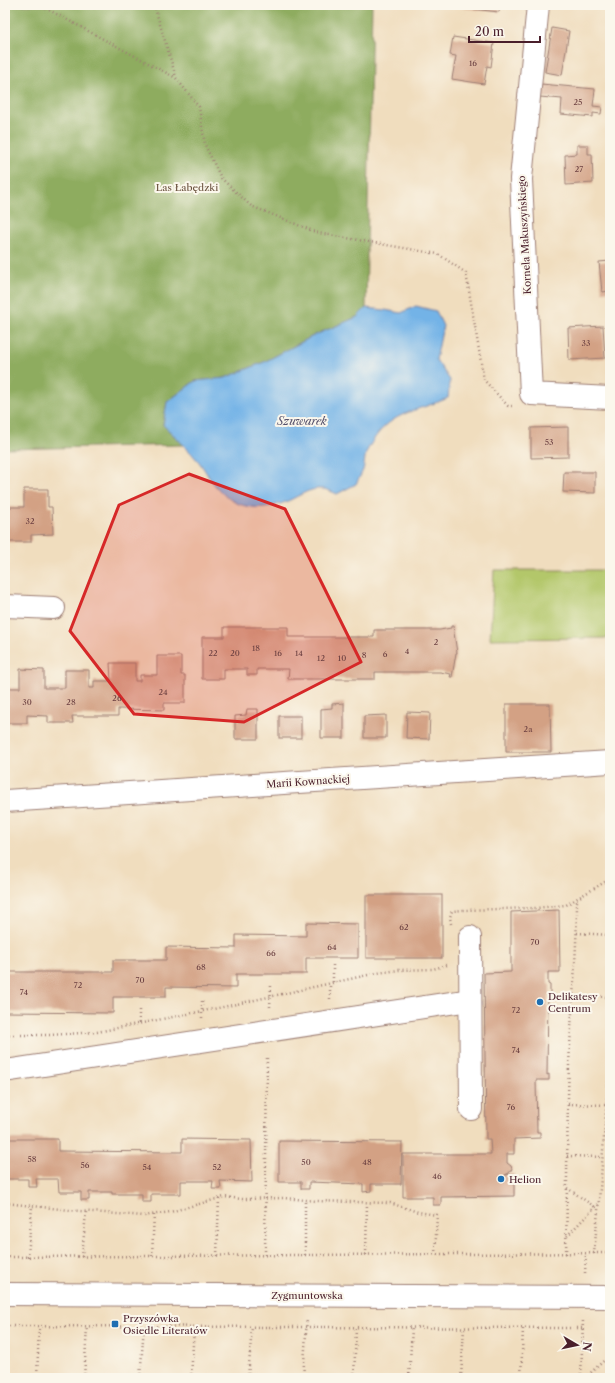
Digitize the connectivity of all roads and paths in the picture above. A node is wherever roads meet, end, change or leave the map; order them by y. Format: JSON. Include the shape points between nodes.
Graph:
{"nodes":[{"id":1,"x":34,"y":5,"type":"edge"},
{"id":2,"x":154,"y":5,"type":"edge"},
{"id":3,"x":538,"y":5,"type":"edge"},
{"id":4,"x":176,"y":78,"type":"junction"},
{"id":5,"x":610,"y":398,"type":"edge"},
{"id":6,"x":508,"y":406,"type":"dead end"},
{"id":7,"x":5,"y":606,"type":"edge"},
{"id":8,"x":54,"y":608,"type":"dead end"},
{"id":9,"x":610,"y":762,"type":"edge"},
{"id":10,"x":5,"y":801,"type":"edge"},
{"id":11,"x":610,"y":878,"type":"edge"},
{"id":12,"x":577,"y":898,"type":"junction"},
{"id":13,"x":577,"y":933,"type":"junction"},
{"id":14,"x":461,"y":934,"type":"joint"},
{"id":15,"x":610,"y":936,"type":"edge"},
{"id":16,"x":333,"y":965,"type":"dead end"},
{"id":17,"x":449,"y":965,"type":"dead end"},
{"id":18,"x":333,"y":982,"type":"junction"},
{"id":19,"x":271,"y":985,"type":"dead end"},
{"id":20,"x":573,"y":996,"type":"junction"},
{"id":21,"x":270,"y":997,"type":"junction"},
{"id":22,"x":610,"y":997,"type":"edge"},
{"id":23,"x":470,"y":1000,"type":"junction"},
{"id":24,"x":202,"y":1001,"type":"dead end"},
{"id":25,"x":139,"y":1010,"type":"dead end"},
{"id":26,"x":202,"y":1011,"type":"junction"},
{"id":27,"x":139,"y":1023,"type":"junction"},
{"id":28,"x":139,"y":1030,"type":"dead end"},
{"id":29,"x":5,"y":1035,"type":"edge"},
{"id":30,"x":610,"y":1056,"type":"edge"},
{"id":31,"x":267,"y":1058,"type":"dead end"},
{"id":32,"x":5,"y":1071,"type":"edge"},
{"id":33,"x":568,"y":1104,"type":"junction"},
{"id":34,"x":606,"y":1105,"type":"junction"},
{"id":35,"x":471,"y":1109,"type":"dead end"},
{"id":36,"x":567,"y":1156,"type":"junction"},
{"id":37,"x":603,"y":1157,"type":"junction"},
{"id":38,"x":567,"y":1188,"type":"junction"},
{"id":39,"x":219,"y":1198,"type":"junction"},
{"id":40,"x":305,"y":1200,"type":"junction"},
{"id":41,"x":367,"y":1203,"type":"junction"},
{"id":42,"x":5,"y":1204,"type":"edge"},
{"id":43,"x":598,"y":1204,"type":"junction"},
{"id":44,"x":32,"y":1206,"type":"junction"},
{"id":45,"x":595,"y":1207,"type":"junction"},
{"id":46,"x":86,"y":1212,"type":"junction"},
{"id":47,"x":154,"y":1214,"type":"junction"},
{"id":48,"x":566,"y":1236,"type":"junction"},
{"id":49,"x":610,"y":1253,"type":"edge"},
{"id":50,"x":435,"y":1254,"type":"junction"},
{"id":51,"x":566,"y":1254,"type":"junction"},
{"id":52,"x":586,"y":1254,"type":"junction"},
{"id":53,"x":594,"y":1254,"type":"junction"},
{"id":54,"x":265,"y":1255,"type":"junction"},
{"id":55,"x":305,"y":1255,"type":"junction"},
{"id":56,"x":366,"y":1255,"type":"junction"},
{"id":57,"x":152,"y":1256,"type":"junction"},
{"id":58,"x":217,"y":1256,"type":"junction"},
{"id":59,"x":5,"y":1257,"type":"edge"},
{"id":60,"x":28,"y":1257,"type":"junction"},
{"id":61,"x":82,"y":1257,"type":"junction"},
{"id":62,"x":585,"y":1274,"type":"dead end"},
{"id":63,"x":5,"y":1294,"type":"edge"},
{"id":64,"x":610,"y":1297,"type":"edge"},
{"id":65,"x":307,"y":1314,"type":"dead end"},
{"id":66,"x":583,"y":1316,"type":"dead end"},
{"id":67,"x":5,"y":1326,"type":"edge"},
{"id":68,"x":39,"y":1326,"type":"junction"},
{"id":69,"x":87,"y":1326,"type":"junction"},
{"id":70,"x":144,"y":1327,"type":"junction"},
{"id":71,"x":194,"y":1327,"type":"junction"},
{"id":72,"x":252,"y":1327,"type":"junction"},
{"id":73,"x":306,"y":1327,"type":"junction"},
{"id":74,"x":356,"y":1328,"type":"junction"},
{"id":75,"x":412,"y":1328,"type":"junction"},
{"id":76,"x":464,"y":1328,"type":"junction"},
{"id":77,"x":523,"y":1328,"type":"junction"},
{"id":78,"x":583,"y":1328,"type":"junction"},
{"id":79,"x":610,"y":1355,"type":"edge"},
{"id":80,"x":37,"y":1378,"type":"edge"},
{"id":81,"x":84,"y":1378,"type":"edge"},
{"id":82,"x":140,"y":1378,"type":"edge"},
{"id":83,"x":190,"y":1378,"type":"edge"},
{"id":84,"x":248,"y":1378,"type":"edge"},
{"id":85,"x":302,"y":1378,"type":"edge"},
{"id":86,"x":354,"y":1378,"type":"edge"},
{"id":87,"x":409,"y":1378,"type":"edge"},
{"id":88,"x":461,"y":1378,"type":"edge"},
{"id":89,"x":521,"y":1378,"type":"edge"},
{"id":90,"x":581,"y":1378,"type":"edge"},
{"id":91,"x":585,"y":1378,"type":"edge"}],
"edges":[{"from":1,"to":4,"type":"path","via":[[49,10]]},
{"from":2,"to":4,"type":"path"},
{"from":3,"to":5,"type":"street","name":"Kornela Makuszyńskiego","via":[[520,179],[531,394]]},
{"from":4,"to":6,"type":"path","via":[[199,107],[205,145],[221,178],[251,206],[318,234],[438,254],[466,272],[484,380]]},
{"from":7,"to":8,"type":"street"},
{"from":9,"to":10,"type":"street","name":"Marii Kownackiej"},
{"from":11,"to":12,"type":"path"},
{"from":12,"to":13,"type":"path"},
{"from":12,"to":14,"type":"path","via":[[566,906],[452,912],[450,917]]},
{"from":13,"to":15,"type":"path"},
{"from":13,"to":20,"type":"path"},
{"from":14,"to":23,"type":"street"},
{"from":16,"to":18,"type":"path"},
{"from":17,"to":18,"type":"path","via":[[433,970],[399,970]]},
{"from":18,"to":21,"type":"path"},
{"from":19,"to":21,"type":"path"},
{"from":20,"to":22,"type":"path"},
{"from":20,"to":33,"type":"path"},
{"from":21,"to":26,"type":"path"},
{"from":23,"to":32,"type":"street"},
{"from":23,"to":35,"type":"street"},
{"from":24,"to":26,"type":"path"},
{"from":25,"to":27,"type":"path"},
{"from":26,"to":27,"type":"path"},
{"from":27,"to":28,"type":"path"},
{"from":27,"to":29,"type":"path","via":[[89,1032]]},
{"from":30,"to":34,"type":"path"},
{"from":31,"to":54,"type":"path"},
{"from":33,"to":34,"type":"path"},
{"from":33,"to":36,"type":"path"},
{"from":34,"to":37,"type":"path"},
{"from":36,"to":37,"type":"path"},
{"from":36,"to":38,"type":"path"},
{"from":37,"to":43,"type":"path"},
{"from":38,"to":45,"type":"path"},
{"from":38,"to":48,"type":"path"},
{"from":39,"to":40,"type":"path","via":[[224,1196],[242,1199]]},
{"from":39,"to":47,"type":"path","via":[[183,1209]]},
{"from":39,"to":58,"type":"path"},
{"from":40,"to":41,"type":"path"},
{"from":40,"to":55,"type":"path"},
{"from":41,"to":50,"type":"path","via":[[390,1203],[437,1215]]},
{"from":41,"to":56,"type":"path"},
{"from":42,"to":44,"type":"path"},
{"from":43,"to":45,"type":"path"},
{"from":43,"to":53,"type":"path"},
{"from":44,"to":46,"type":"path"},
{"from":44,"to":60,"type":"path"},
{"from":45,"to":48,"type":"path"},
{"from":46,"to":47,"type":"path","via":[[144,1216]]},
{"from":46,"to":61,"type":"path"},
{"from":47,"to":57,"type":"path"},
{"from":48,"to":51,"type":"path"},
{"from":49,"to":53,"type":"path"},
{"from":50,"to":51,"type":"path"},
{"from":50,"to":56,"type":"path"},
{"from":51,"to":52,"type":"path"},
{"from":52,"to":53,"type":"path"},
{"from":52,"to":62,"type":"path"},
{"from":54,"to":55,"type":"path"},
{"from":54,"to":58,"type":"path"},
{"from":55,"to":56,"type":"path"},
{"from":57,"to":58,"type":"path"},
{"from":57,"to":61,"type":"path"},
{"from":59,"to":60,"type":"path"},
{"from":60,"to":61,"type":"path"},
{"from":63,"to":64,"type":"street","name":"Zygmuntowska"},
{"from":65,"to":73,"type":"path"},
{"from":66,"to":78,"type":"path"},
{"from":67,"to":68,"type":"path"},
{"from":68,"to":69,"type":"path"},
{"from":68,"to":80,"type":"path"},
{"from":69,"to":70,"type":"path"},
{"from":69,"to":81,"type":"path"},
{"from":70,"to":71,"type":"path"},
{"from":70,"to":82,"type":"path"},
{"from":71,"to":72,"type":"path"},
{"from":71,"to":83,"type":"path"},
{"from":72,"to":73,"type":"path"},
{"from":72,"to":84,"type":"path"},
{"from":73,"to":74,"type":"path"},
{"from":73,"to":85,"type":"path"},
{"from":74,"to":75,"type":"path"},
{"from":74,"to":86,"type":"path"},
{"from":75,"to":76,"type":"path"},
{"from":75,"to":87,"type":"path"},
{"from":76,"to":77,"type":"path"},
{"from":76,"to":88,"type":"path"},
{"from":77,"to":78,"type":"path"},
{"from":77,"to":89,"type":"path"},
{"from":78,"to":90,"type":"path"},
{"from":79,"to":91,"type":"path"}]}
